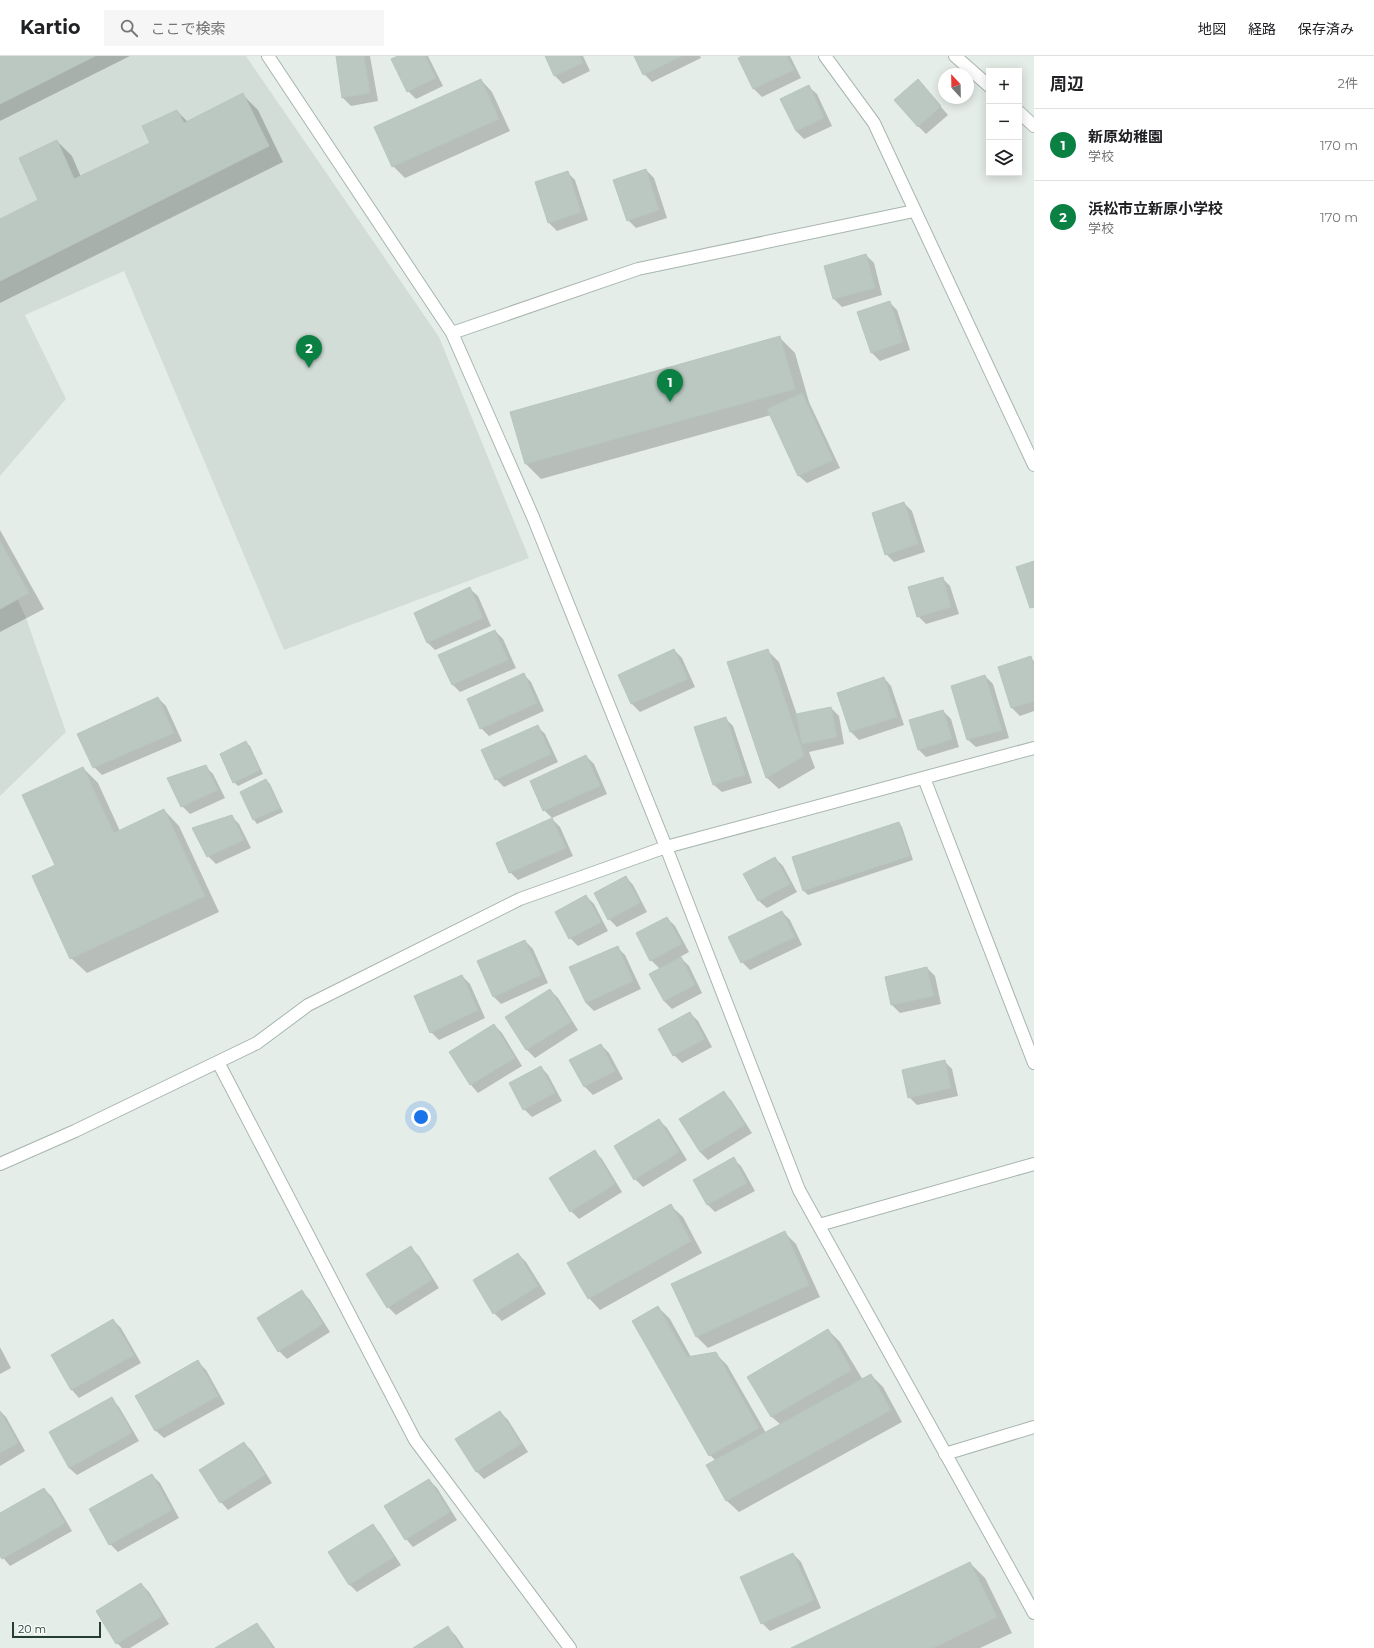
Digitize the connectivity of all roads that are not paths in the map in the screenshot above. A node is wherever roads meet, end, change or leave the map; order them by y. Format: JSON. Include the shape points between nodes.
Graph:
{"nodes":[{"id":1,"x":268,"y":56,"type":"edge"},
{"id":2,"x":825,"y":56,"type":"edge"},
{"id":3,"x":955,"y":56,"type":"edge"},
{"id":4,"x":986,"y":83,"type":"edge"},
{"id":5,"x":1022,"y":115,"type":"edge"},
{"id":6,"x":1034,"y":126,"type":"edge"},
{"id":7,"x":914,"y":211,"type":"junction"},
{"id":8,"x":452,"y":333,"type":"junction"},
{"id":9,"x":1034,"y":465,"type":"edge"},
{"id":10,"x":1034,"y":748,"type":"edge"},
{"id":11,"x":924,"y":778,"type":"junction"},
{"id":12,"x":666,"y":847,"type":"junction"},
{"id":13,"x":218,"y":1062,"type":"junction"},
{"id":14,"x":1034,"y":1063,"type":"edge"},
{"id":15,"x":0,"y":1164,"type":"edge"},
{"id":16,"x":1034,"y":1164,"type":"edge"},
{"id":17,"x":819,"y":1225,"type":"junction"},
{"id":18,"x":1034,"y":1427,"type":"edge"},
{"id":19,"x":945,"y":1454,"type":"junction"},
{"id":20,"x":1034,"y":1613,"type":"edge"},
{"id":21,"x":570,"y":1648,"type":"edge"}],
"edges":[{"from":1,"to":8,"type":"street"},
{"from":2,"to":7,"type":"street","via":[[874,123]]},
{"from":3,"to":4,"type":"street"},
{"from":5,"to":6,"type":"street"},
{"from":7,"to":8,"type":"street","via":[[638,269]]},
{"from":7,"to":9,"type":"street"},
{"from":8,"to":12,"type":"street","via":[[533,517]]},
{"from":10,"to":11,"type":"street"},
{"from":11,"to":12,"type":"street"},
{"from":11,"to":14,"type":"street"},
{"from":12,"to":13,"type":"street","via":[[520,899],[308,1005],[257,1043]]},
{"from":12,"to":17,"type":"street","via":[[799,1190]]},
{"from":13,"to":15,"type":"street"},
{"from":13,"to":21,"type":"street","via":[[415,1440]]},
{"from":16,"to":17,"type":"street"},
{"from":17,"to":19,"type":"street"},
{"from":18,"to":19,"type":"street"},
{"from":19,"to":20,"type":"street"}]}
